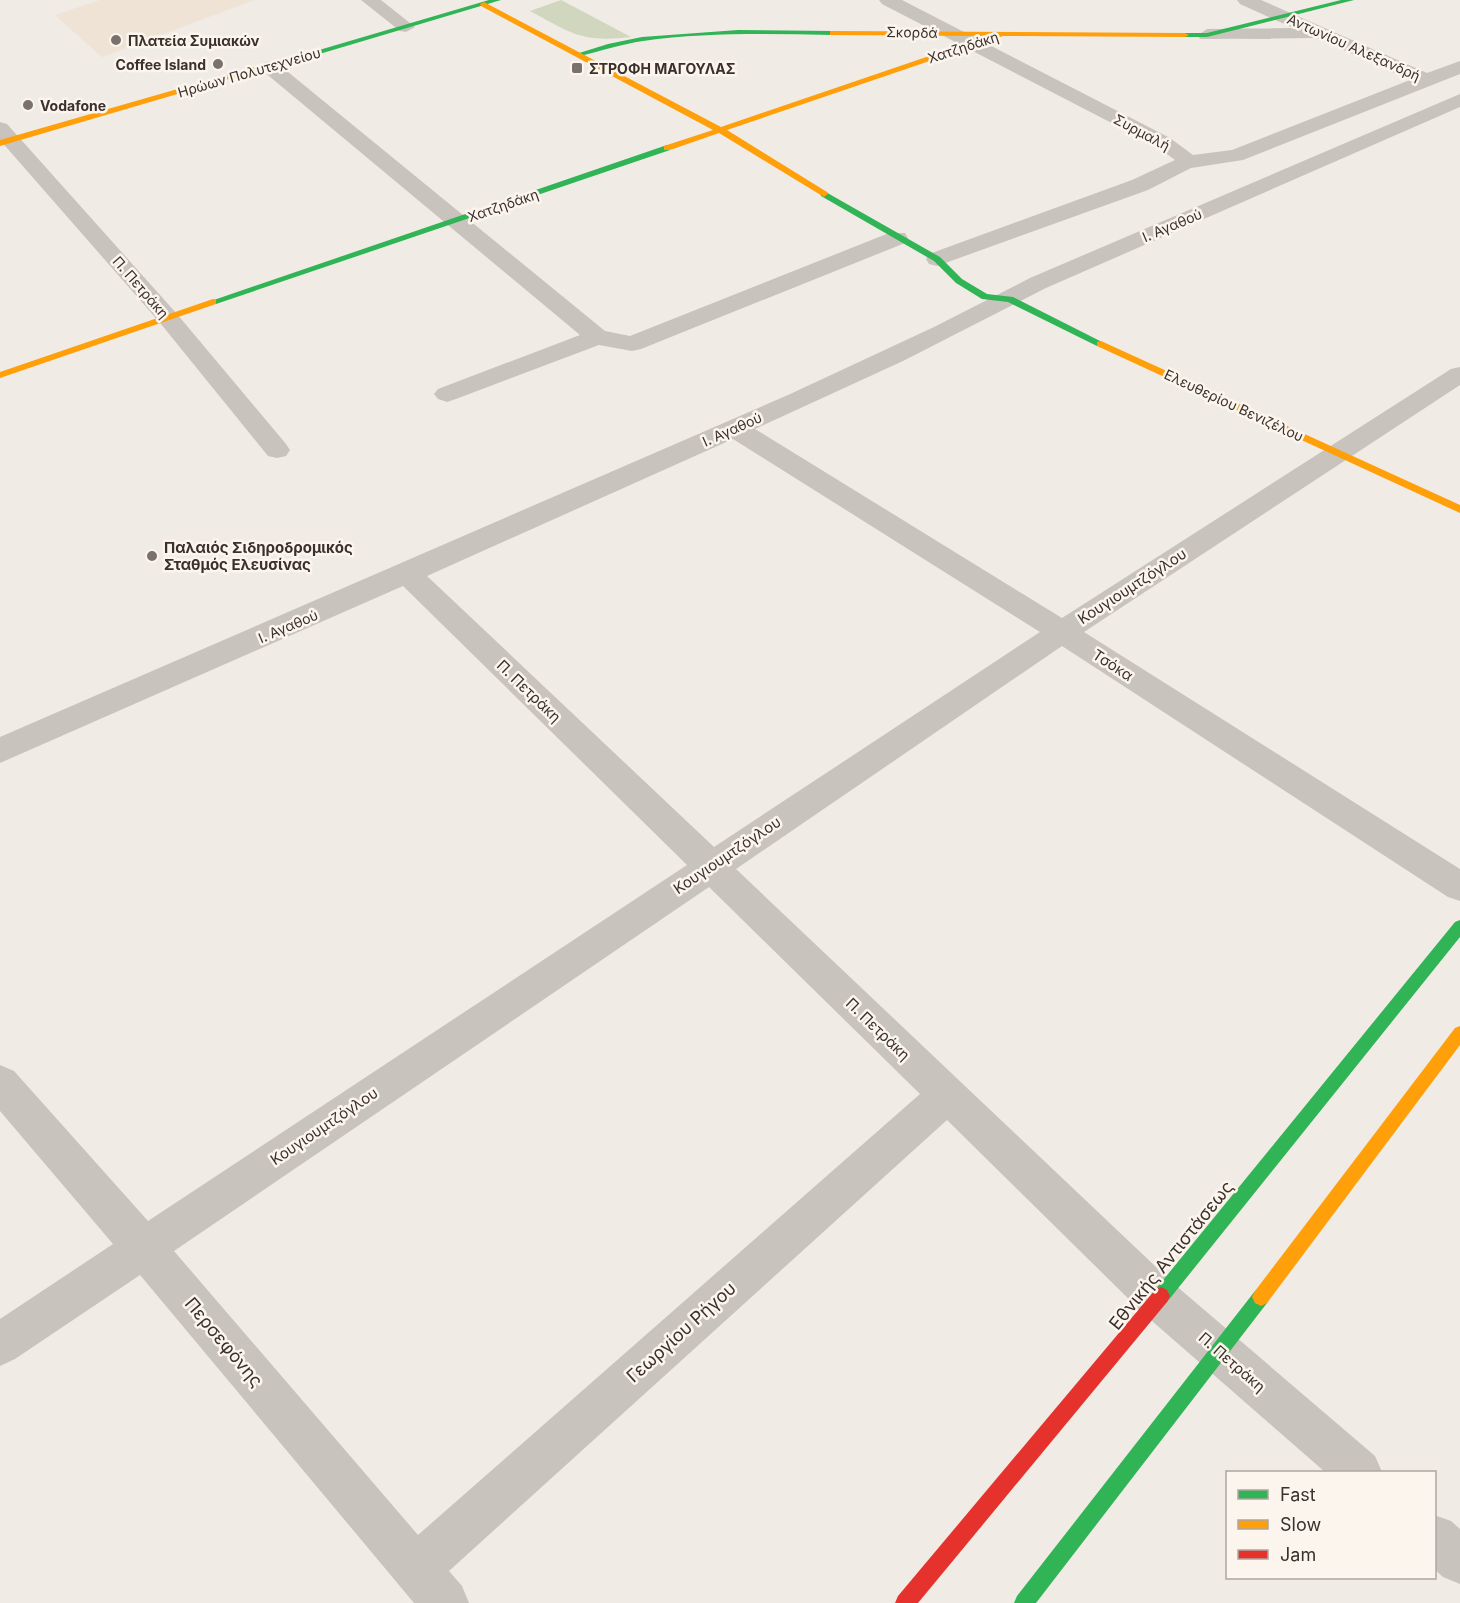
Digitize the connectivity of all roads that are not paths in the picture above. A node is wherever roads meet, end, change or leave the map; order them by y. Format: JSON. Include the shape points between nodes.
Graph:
{"nodes":[{"id":1,"x":370,"y":0,"type":"edge"},
{"id":2,"x":888,"y":0,"type":"edge"},
{"id":3,"x":1245,"y":0,"type":"edge"},
{"id":4,"x":1350,"y":0,"type":"edge"},
{"id":5,"x":491,"y":2,"type":"edge"},
{"id":6,"x":1284,"y":16,"type":"junction"},
{"id":7,"x":406,"y":27,"type":"junction"},
{"id":8,"x":950,"y":32,"type":"junction"},
{"id":9,"x":1005,"y":33,"type":"junction"},
{"id":10,"x":1320,"y":33,"type":"junction"},
{"id":11,"x":1207,"y":35,"type":"junction"},
{"id":12,"x":969,"y":44,"type":"junction"},
{"id":13,"x":580,"y":54,"type":"junction"},
{"id":14,"x":270,"y":67,"type":"junction"},
{"id":15,"x":1460,"y":67,"type":"edge"},
{"id":16,"x":1428,"y":81,"type":"junction"},
{"id":17,"x":1460,"y":100,"type":"edge"},
{"id":18,"x":720,"y":130,"type":"junction"},
{"id":19,"x":4,"y":137,"type":"edge"},
{"id":20,"x":1186,"y":162,"type":"junction"},
{"id":21,"x":458,"y":221,"type":"junction"},
{"id":22,"x":897,"y":238,"type":"junction"},
{"id":23,"x":937,"y":259,"type":"junction"},
{"id":24,"x":1010,"y":299,"type":"junction"},
{"id":25,"x":169,"y":319,"type":"junction"},
{"id":26,"x":597,"y":337,"type":"junction"},
{"id":27,"x":1460,"y":374,"type":"edge"},
{"id":28,"x":0,"y":375,"type":"edge"},
{"id":29,"x":447,"y":394,"type":"dead end"},
{"id":30,"x":734,"y":428,"type":"junction"},
{"id":31,"x":277,"y":450,"type":"dead end"},
{"id":32,"x":1337,"y":452,"type":"junction"},
{"id":33,"x":1460,"y":509,"type":"edge"},
{"id":34,"x":408,"y":574,"type":"junction"},
{"id":35,"x":1062,"y":632,"type":"junction"},
{"id":36,"x":0,"y":751,"type":"edge"},
{"id":37,"x":709,"y":867,"type":"junction"},
{"id":38,"x":1460,"y":887,"type":"edge"},
{"id":39,"x":1460,"y":926,"type":"edge"},
{"id":40,"x":1460,"y":1033,"type":"edge"},
{"id":41,"x":0,"y":1083,"type":"edge"},
{"id":42,"x":947,"y":1095,"type":"junction"},
{"id":43,"x":144,"y":1248,"type":"junction"},
{"id":44,"x":1159,"y":1299,"type":"junction"},
{"id":45,"x":0,"y":1344,"type":"edge"},
{"id":46,"x":1220,"y":1352,"type":"junction"},
{"id":47,"x":1357,"y":1471,"type":"edge"},
{"id":48,"x":1436,"y":1540,"type":"edge"},
{"id":49,"x":1460,"y":1560,"type":"edge"},
{"id":50,"x":415,"y":1569,"type":"junction"},
{"id":51,"x":445,"y":1603,"type":"edge"},
{"id":52,"x":905,"y":1603,"type":"edge"},
{"id":53,"x":1024,"y":1603,"type":"edge"}],
"edges":[{"from":1,"to":7,"type":"street"},
{"from":2,"to":8,"type":"street","name":"Συρμαλή"},
{"from":3,"to":6,"type":"street","name":"Αντωνίου Αλεξανδρή"},
{"from":4,"to":6,"type":"street","name":"Σκορδά"},
{"from":5,"to":7,"type":"street","name":"Ηρώων Πολυτεχνείου"},
{"from":5,"to":13,"type":"street"},
{"from":6,"to":10,"type":"street","name":"Αντωνίου Αλεξανδρή"},
{"from":6,"to":11,"type":"street","name":"Σκορδά"},
{"from":7,"to":14,"type":"street","name":"Ηρώων Πολυτεχνείου"},
{"from":8,"to":9,"type":"street","name":"Σκορδά"},
{"from":8,"to":12,"type":"street","name":"Συρμαλή"},
{"from":8,"to":13,"type":"street","name":"Σκορδά","via":[[730,32],[642,40]]},
{"from":9,"to":11,"type":"street","name":"Σκορδά"},
{"from":9,"to":12,"type":"street","name":"Χατζηδάκη"},
{"from":10,"to":11,"type":"street"},
{"from":10,"to":16,"type":"street","name":"Αντωνίου Αλεξανδρή"},
{"from":12,"to":18,"type":"street","name":"Χατζηδάκη"},
{"from":12,"to":20,"type":"street","name":"Συρμαλή","via":[[1163,142],[1183,154]]},
{"from":13,"to":18,"type":"street"},
{"from":14,"to":19,"type":"street","name":"Ηρώων Πολυτεχνείου"},
{"from":14,"to":21,"type":"street"},
{"from":15,"to":16,"type":"street"},
{"from":16,"to":20,"type":"street","via":[[1236,156]]},
{"from":17,"to":24,"type":"street","name":"Ι. Αγαθού","via":[[1049,278]]},
{"from":18,"to":21,"type":"street","name":"Χατζηδάκη"},
{"from":18,"to":22,"type":"street"},
{"from":19,"to":25,"type":"street","name":"Π. Πετράκη"},
{"from":20,"to":23,"type":"street","name":"Συρμαλή","via":[[1140,184]]},
{"from":21,"to":25,"type":"street","name":"Χατζηδάκη"},
{"from":21,"to":26,"type":"street"},
{"from":22,"to":23,"type":"street"},
{"from":22,"to":26,"type":"street","via":[[632,344]]},
{"from":23,"to":24,"type":"street","via":[[959,281],[985,297]]},
{"from":24,"to":30,"type":"street","name":"Ι. Αγαθού"},
{"from":24,"to":32,"type":"street","name":"Ελευθερίου Βενιζέλου"},
{"from":25,"to":28,"type":"street","name":"Χατζηδάκη"},
{"from":25,"to":31,"type":"street","name":"Π. Πετράκη"},
{"from":26,"to":29,"type":"street"},
{"from":27,"to":32,"type":"street","name":"Κουγιουμτζόγλου"},
{"from":30,"to":34,"type":"street","name":"Ι. Αγαθού"},
{"from":30,"to":35,"type":"street","name":"Τσόκα"},
{"from":32,"to":33,"type":"street","name":"Ελευθερίου Βενιζέλου"},
{"from":32,"to":35,"type":"street","name":"Κουγιουμτζόγλου"},
{"from":34,"to":36,"type":"street","name":"Ι. Αγαθού"},
{"from":34,"to":37,"type":"street","name":"Π. Πετράκη"},
{"from":35,"to":37,"type":"street","name":"Κουγιουμτζόγλου"},
{"from":35,"to":38,"type":"street","name":"Τσόκα"},
{"from":37,"to":42,"type":"street","name":"Π. Πετράκη"},
{"from":37,"to":43,"type":"street","name":"Κουγιουμτζόγλου"},
{"from":39,"to":44,"type":"street","name":"Εθνικής Αντιστάσεως"},
{"from":40,"to":46,"type":"street"},
{"from":41,"to":43,"type":"street","name":"Περσεφόνης"},
{"from":42,"to":44,"type":"street","name":"Π. Πετράκη"},
{"from":42,"to":50,"type":"street","name":"Γεωργίου Ρήγου"},
{"from":43,"to":45,"type":"street","name":"Κουγιουμτζόγλου"},
{"from":43,"to":50,"type":"street","name":"Περσεφόνης"},
{"from":44,"to":46,"type":"street","name":"Π. Πετράκη"},
{"from":44,"to":52,"type":"street","name":"Εθνικής Αντιστάσεως"},
{"from":46,"to":47,"type":"street","name":"Π. Πετράκη"},
{"from":46,"to":53,"type":"street"},
{"from":48,"to":49,"type":"street"},
{"from":50,"to":51,"type":"street","name":"Περσεφόνης"}]}
